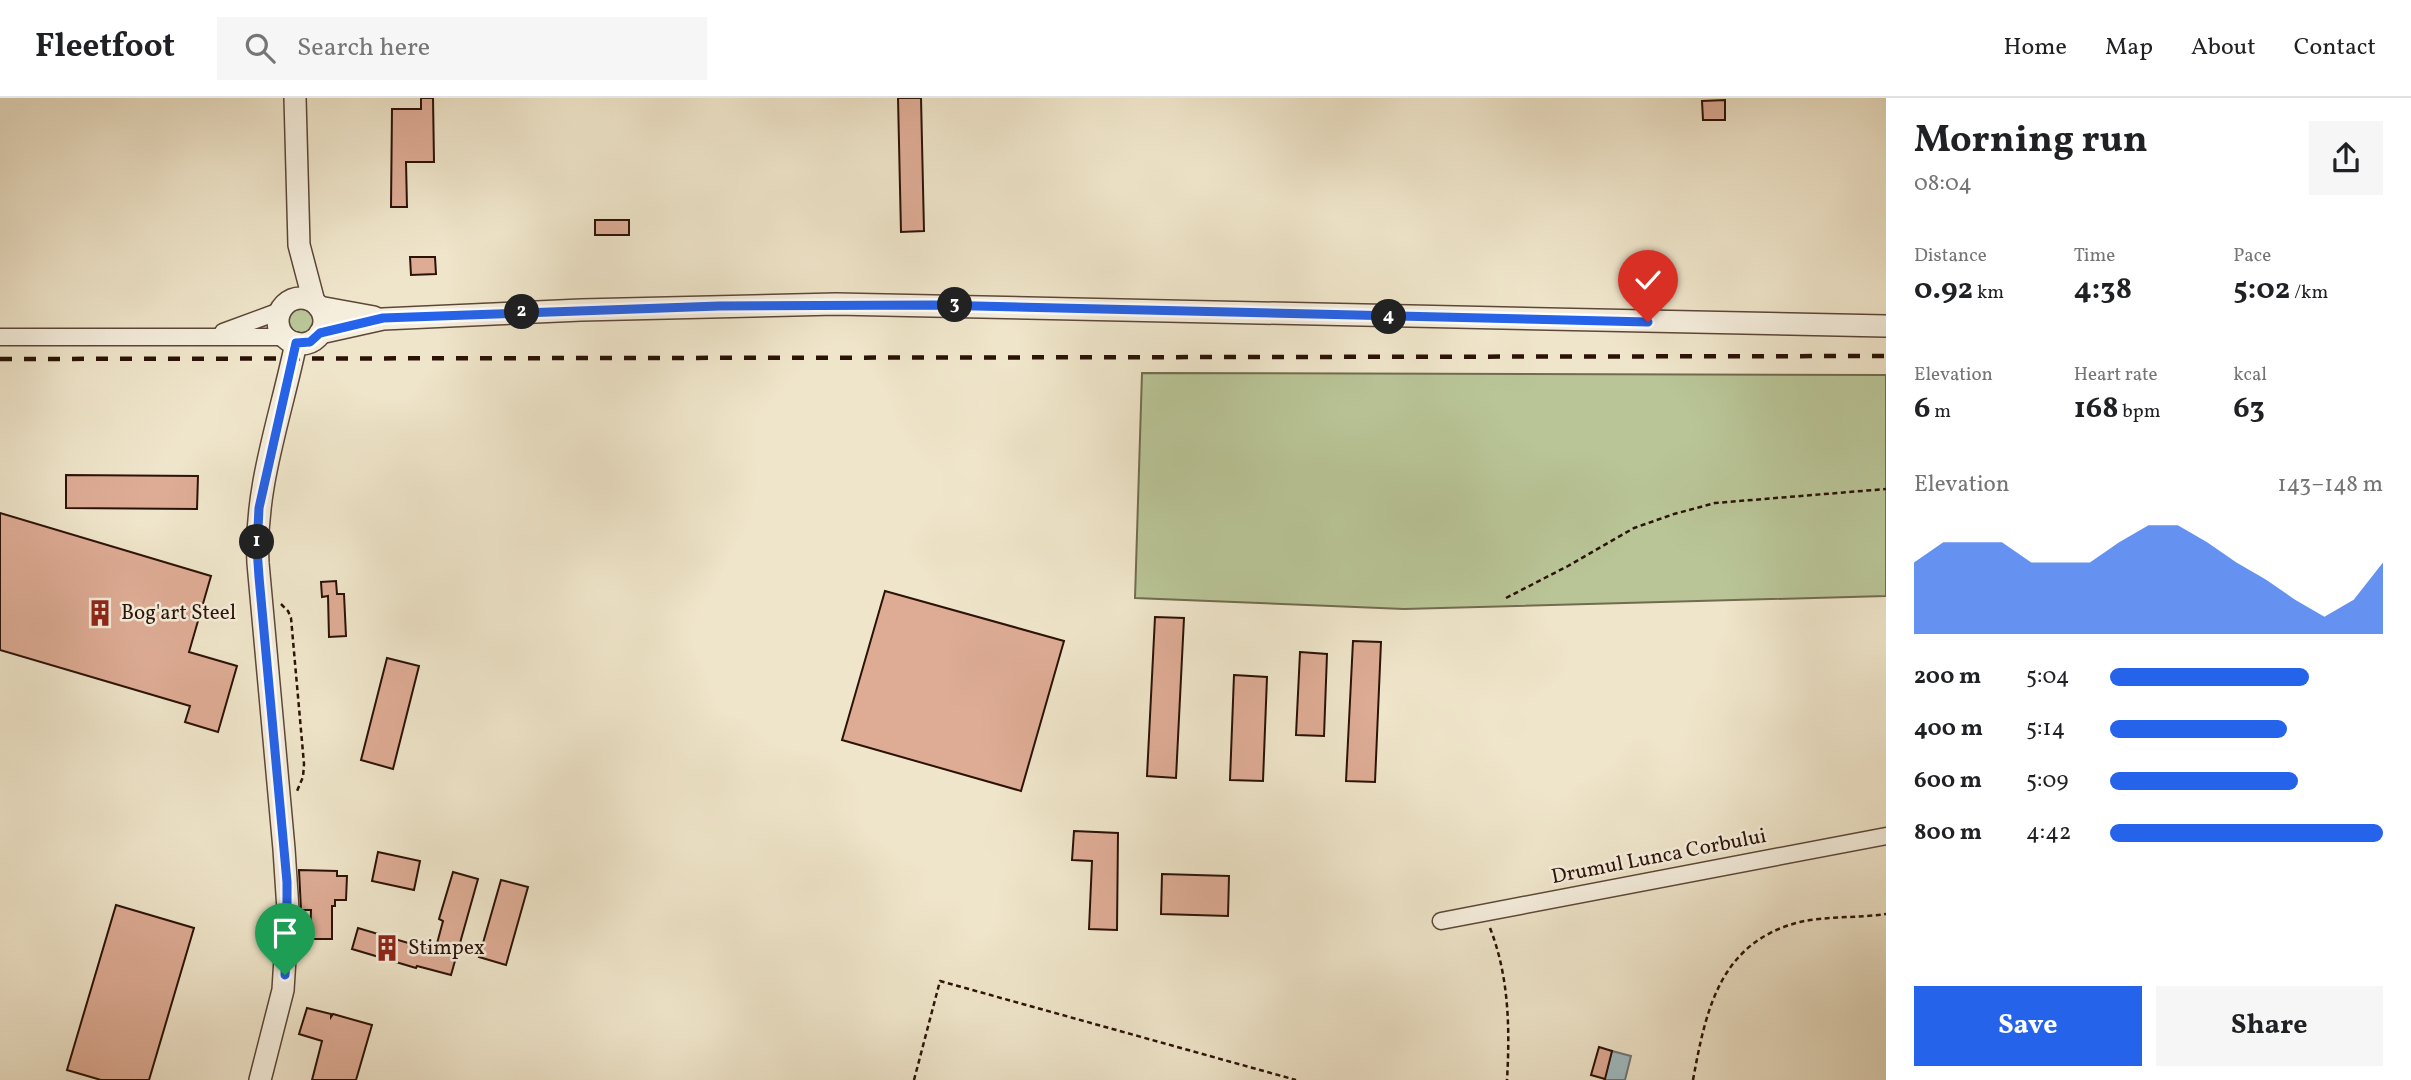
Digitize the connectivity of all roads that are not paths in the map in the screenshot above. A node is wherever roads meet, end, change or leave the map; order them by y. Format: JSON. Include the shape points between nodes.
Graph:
{"nodes":[{"id":1,"x":295,"y":98,"type":"edge"},
{"id":2,"x":299,"y":245,"type":"junction"},
{"id":3,"x":316,"y":304,"type":"junction"},
{"id":4,"x":284,"y":306,"type":"junction"},
{"id":5,"x":383,"y":318,"type":"junction"},
{"id":6,"x":1886,"y":326,"type":"edge"},
{"id":7,"x":320,"y":333,"type":"junction"},
{"id":8,"x":0,"y":337,"type":"edge"},
{"id":9,"x":211,"y":337,"type":"junction"},
{"id":10,"x":290,"y":340,"type":"junction"},
{"id":11,"x":1886,"y":836,"type":"edge"},
{"id":12,"x":1441,"y":921,"type":"dead end"},
{"id":13,"x":260,"y":1080,"type":"edge"}],
"edges":[{"from":1,"to":2,"type":"street"},
{"from":2,"to":3,"type":"street"},
{"from":2,"to":4,"type":"street"},
{"from":3,"to":4,"type":"street","via":[[301,298]]},
{"from":3,"to":5,"type":"street"},
{"from":3,"to":7,"type":"street","via":[[324,319]]},
{"from":4,"to":9,"type":"street"},
{"from":4,"to":10,"type":"street","via":[[278,324]]},
{"from":5,"to":6,"type":"street","via":[[892,304]]},
{"from":5,"to":7,"type":"street"},
{"from":7,"to":10,"type":"street","via":[[310,342]]},
{"from":8,"to":9,"type":"street"},
{"from":9,"to":10,"type":"street"},
{"from":10,"to":13,"type":"street","via":[[259,508],[257,548],[288,910],[279,1007]]},
{"from":11,"to":12,"type":"street","name":"Drumul Lunca Corbului"}]}
